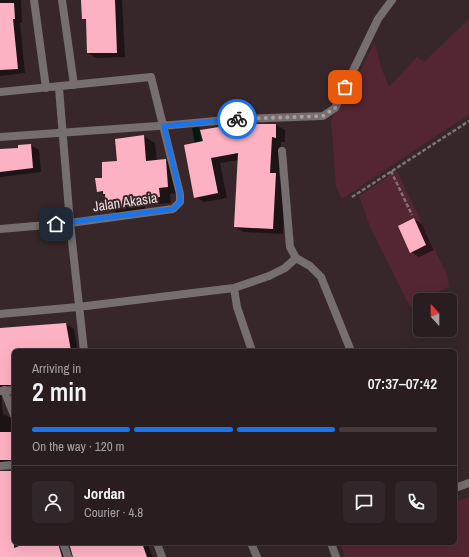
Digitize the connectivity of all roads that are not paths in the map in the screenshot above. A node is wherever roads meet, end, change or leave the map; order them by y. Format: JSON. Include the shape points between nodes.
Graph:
{"nodes":[{"id":1,"x":34,"y":0,"type":"edge"},
{"id":2,"x":62,"y":0,"type":"edge"},
{"id":3,"x":392,"y":0,"type":"edge"},
{"id":4,"x":74,"y":85,"type":"junction"},
{"id":5,"x":46,"y":88,"type":"junction"},
{"id":6,"x":59,"y":88,"type":"junction"},
{"id":7,"x":0,"y":92,"type":"edge"},
{"id":8,"x":164,"y":126,"type":"junction"},
{"id":9,"x":62,"y":132,"type":"junction"},
{"id":10,"x":0,"y":137,"type":"edge"},
{"id":11,"x":282,"y":151,"type":"dead end"},
{"id":12,"x":70,"y":223,"type":"junction"},
{"id":13,"x":0,"y":229,"type":"edge"},
{"id":14,"x":296,"y":258,"type":"junction"},
{"id":15,"x":234,"y":288,"type":"junction"},
{"id":16,"x":78,"y":307,"type":"junction"},
{"id":17,"x":0,"y":314,"type":"edge"},
{"id":18,"x":84,"y":349,"type":"edge"},
{"id":19,"x":251,"y":349,"type":"edge"},
{"id":20,"x":350,"y":349,"type":"edge"},
{"id":21,"x":2,"y":390,"type":"edge"},
{"id":22,"x":12,"y":411,"type":"edge"},
{"id":23,"x":12,"y":465,"type":"edge"},
{"id":24,"x":0,"y":466,"type":"edge"},
{"id":25,"x":469,"y":483,"type":"edge"},
{"id":26,"x":457,"y":487,"type":"edge"},
{"id":27,"x":64,"y":545,"type":"edge"},
{"id":28,"x":158,"y":545,"type":"edge"},
{"id":29,"x":253,"y":545,"type":"edge"},
{"id":30,"x":332,"y":545,"type":"edge"},
{"id":31,"x":68,"y":557,"type":"edge"},
{"id":32,"x":162,"y":557,"type":"edge"},
{"id":33,"x":257,"y":557,"type":"edge"},
{"id":34,"x":336,"y":557,"type":"edge"}],
"edges":[{"from":1,"to":5,"type":"street"},
{"from":2,"to":4,"type":"street"},
{"from":3,"to":8,"type":"street","via":[[378,19],[335,108],[323,116],[238,119]]},
{"from":4,"to":6,"type":"street"},
{"from":4,"to":8,"type":"street","via":[[151,77]]},
{"from":5,"to":6,"type":"street"},
{"from":5,"to":7,"type":"street"},
{"from":6,"to":9,"type":"street"},
{"from":8,"to":9,"type":"street"},
{"from":8,"to":12,"type":"street","name":"Jalan Akasia","via":[[180,202],[173,209]]},
{"from":9,"to":10,"type":"street"},
{"from":9,"to":12,"type":"street"},
{"from":11,"to":14,"type":"street","via":[[290,247]]},
{"from":12,"to":13,"type":"street","name":"Jalan Akasia"},
{"from":12,"to":16,"type":"street"},
{"from":14,"to":15,"type":"street","via":[[285,268],[269,276]]},
{"from":14,"to":20,"type":"street","via":[[310,266],[321,277]]},
{"from":15,"to":16,"type":"street"},
{"from":15,"to":19,"type":"street","via":[[237,307]]},
{"from":16,"to":17,"type":"street"},
{"from":16,"to":18,"type":"street"},
{"from":21,"to":22,"type":"street"},
{"from":23,"to":24,"type":"street"},
{"from":25,"to":26,"type":"street"},
{"from":27,"to":31,"type":"street"},
{"from":28,"to":32,"type":"street"},
{"from":29,"to":33,"type":"street"},
{"from":30,"to":34,"type":"street"}]}
